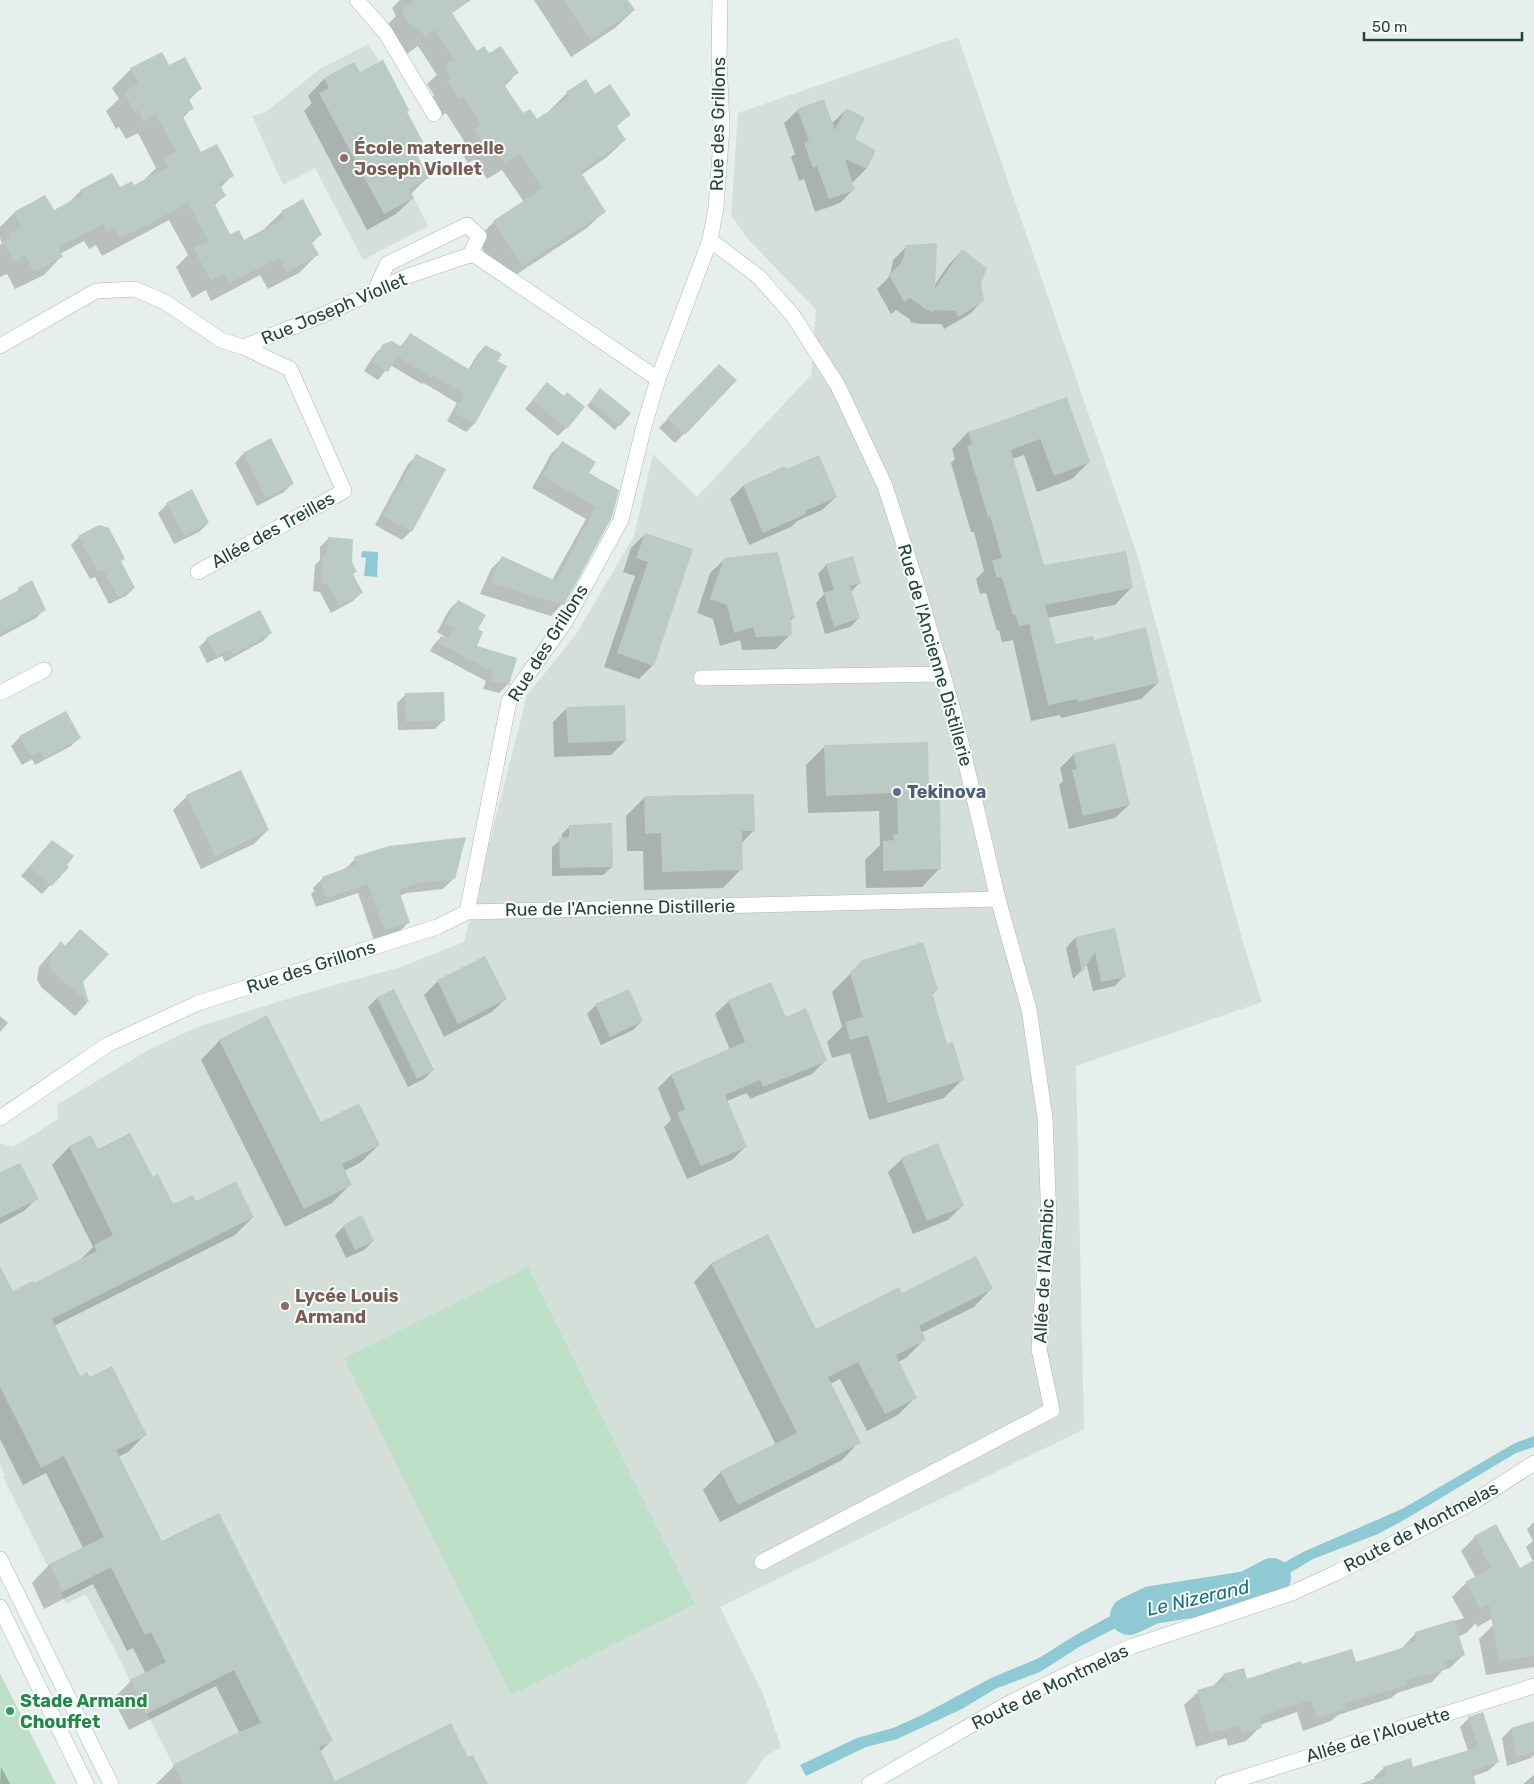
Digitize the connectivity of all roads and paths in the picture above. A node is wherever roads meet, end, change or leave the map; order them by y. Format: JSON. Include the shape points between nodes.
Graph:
{"nodes":[{"id":1,"x":357,"y":0,"type":"edge"},
{"id":2,"x":720,"y":0,"type":"edge"},
{"id":3,"x":434,"y":114,"type":"dead end"},
{"id":4,"x":710,"y":240,"type":"junction"},
{"id":5,"x":470,"y":255,"type":"junction"},
{"id":6,"x":375,"y":291,"type":"junction"},
{"id":7,"x":0,"y":346,"type":"edge"},
{"id":8,"x":243,"y":348,"type":"junction"},
{"id":9,"x":658,"y":379,"type":"junction"},
{"id":10,"x":198,"y":572,"type":"dead end"},
{"id":11,"x":44,"y":670,"type":"dead end"},
{"id":12,"x":943,"y":674,"type":"junction"},
{"id":13,"x":701,"y":678,"type":"dead end"},
{"id":14,"x":0,"y":693,"type":"edge"},
{"id":15,"x":998,"y":899,"type":"junction"},
{"id":16,"x":467,"y":912,"type":"junction"},
{"id":17,"x":0,"y":1118,"type":"edge"},
{"id":18,"x":1534,"y":1463,"type":"edge"},
{"id":19,"x":0,"y":1559,"type":"edge"},
{"id":20,"x":762,"y":1562,"type":"dead end"},
{"id":21,"x":0,"y":1607,"type":"edge"},
{"id":22,"x":1534,"y":1686,"type":"edge"},
{"id":23,"x":86,"y":1784,"type":"edge"},
{"id":24,"x":111,"y":1784,"type":"edge"},
{"id":25,"x":869,"y":1784,"type":"edge"},
{"id":26,"x":1223,"y":1784,"type":"edge"}],
"edges":[{"from":1,"to":3,"type":"street","via":[[385,32]]},
{"from":2,"to":4,"type":"street","name":"Rue des Grillons","via":[[722,127],[716,208]]},
{"from":4,"to":9,"type":"street","name":"Rue des Grillons"},
{"from":4,"to":12,"type":"street","name":"Rue de l'Ancienne Distillerie","via":[[759,277],[794,317],[838,386],[885,486]]},
{"from":5,"to":6,"type":"street","name":"Rue Joseph Viollet"},
{"from":5,"to":6,"type":"street","via":[[479,236],[467,224],[387,264]]},
{"from":5,"to":9,"type":"street"},
{"from":6,"to":8,"type":"street","name":"Rue Joseph Viollet"},
{"from":7,"to":8,"type":"street","name":"Rue Joseph Viollet","via":[[96,291],[135,288],[165,302],[221,340]]},
{"from":8,"to":10,"type":"street","name":"Allée des Treilles","via":[[290,369],[344,491]]},
{"from":9,"to":16,"type":"street","name":"Rue des Grillons","via":[[620,520],[565,622],[509,700]]},
{"from":11,"to":14,"type":"street"},
{"from":12,"to":13,"type":"street"},
{"from":12,"to":15,"type":"street","name":"Rue de l'Ancienne Distillerie"},
{"from":15,"to":16,"type":"street","name":"Rue de l'Ancienne Distillerie"},
{"from":15,"to":20,"type":"street","name":"Allée de l'Alambic","via":[[1029,1009],[1045,1118],[1049,1221],[1040,1349],[1052,1410]]},
{"from":16,"to":17,"type":"street","name":"Rue des Grillons","via":[[437,927],[198,1003],[107,1045]]},
{"from":18,"to":25,"type":"street","name":"Route de Montmelas","via":[[1475,1501],[1338,1572],[1292,1593],[1133,1646],[1072,1672],[1004,1706]]},
{"from":19,"to":24,"type":"street"},
{"from":21,"to":23,"type":"street"},
{"from":22,"to":26,"type":"street","name":"Allée de l'Alouette"}]}
